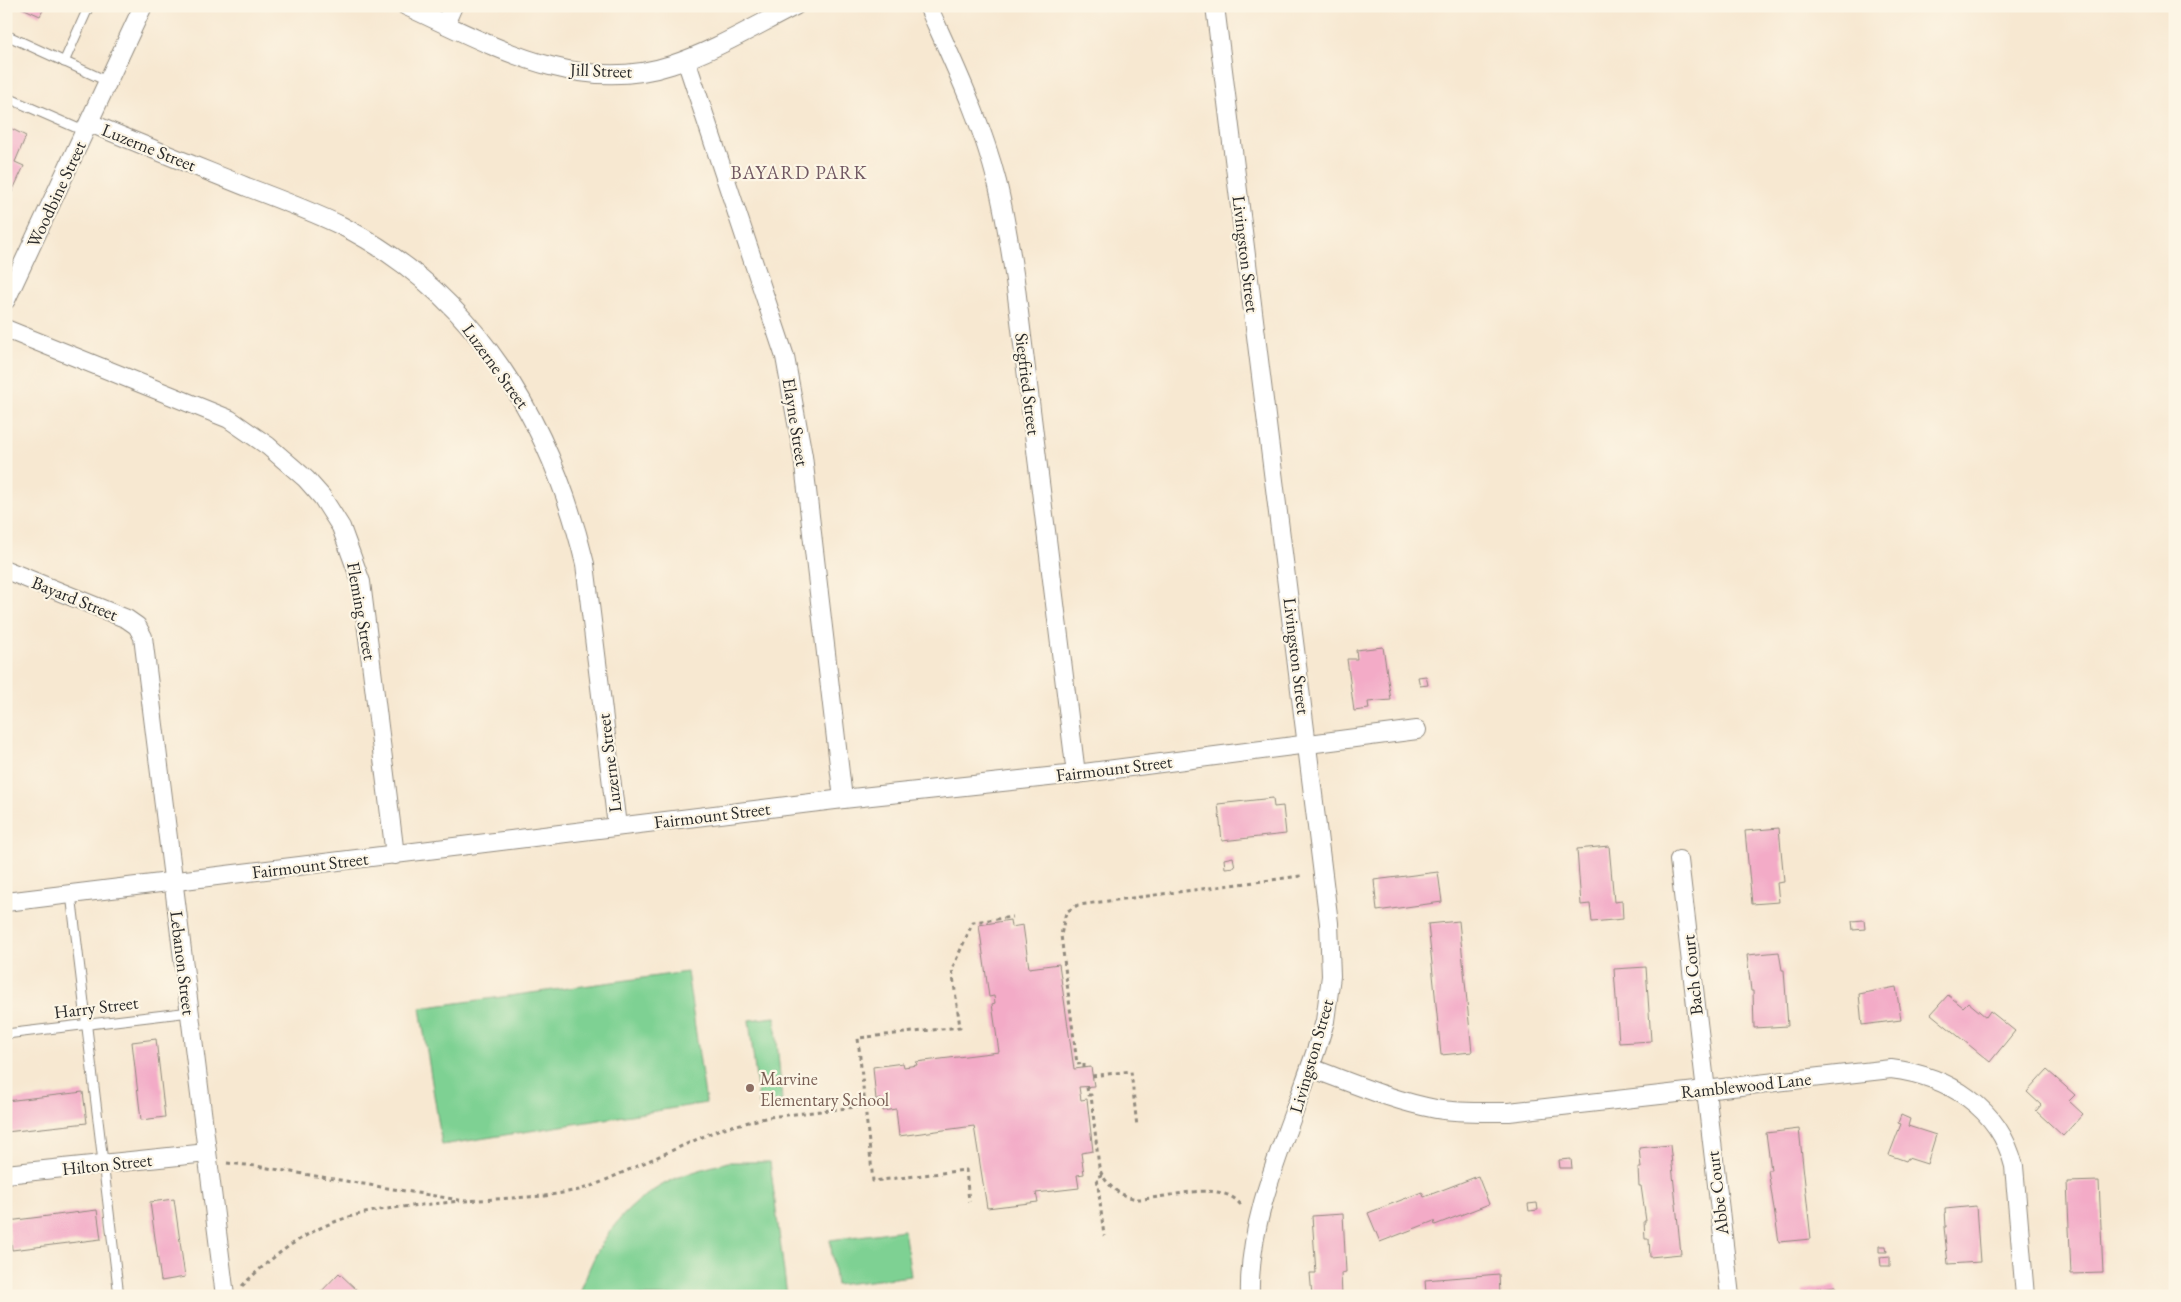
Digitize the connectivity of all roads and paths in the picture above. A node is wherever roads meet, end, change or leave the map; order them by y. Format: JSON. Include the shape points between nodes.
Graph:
{"nodes":[{"id":1,"x":89,"y":6,"type":"edge"},
{"id":2,"x":143,"y":6,"type":"edge"},
{"id":3,"x":406,"y":6,"type":"edge"},
{"id":4,"x":453,"y":6,"type":"edge"},
{"id":5,"x":795,"y":6,"type":"edge"},
{"id":6,"x":928,"y":6,"type":"edge"},
{"id":7,"x":1215,"y":6,"type":"edge"},
{"id":8,"x":445,"y":24,"type":"junction"},
{"id":9,"x":6,"y":35,"type":"edge"},
{"id":10,"x":686,"y":60,"type":"junction"},
{"id":11,"x":64,"y":62,"type":"junction"},
{"id":12,"x":108,"y":82,"type":"junction"},
{"id":13,"x":6,"y":96,"type":"edge"},
{"id":14,"x":88,"y":128,"type":"junction"},
{"id":15,"x":6,"y":300,"type":"edge"},
{"id":16,"x":6,"y":328,"type":"edge"},
{"id":17,"x":6,"y":570,"type":"edge"},
{"id":18,"x":140,"y":631,"type":"joint"},
{"id":19,"x":1417,"y":730,"type":"dead end"},
{"id":20,"x":1308,"y":744,"type":"junction"},
{"id":21,"x":1076,"y":774,"type":"junction"},
{"id":22,"x":843,"y":799,"type":"junction"},
{"id":23,"x":617,"y":826,"type":"junction"},
{"id":24,"x":395,"y":854,"type":"junction"},
{"id":25,"x":1680,"y":860,"type":"dead end"},
{"id":26,"x":1301,"y":876,"type":"dead end"},
{"id":27,"x":173,"y":881,"type":"junction"},
{"id":28,"x":71,"y":894,"type":"junction"},
{"id":29,"x":6,"y":902,"type":"edge"},
{"id":30,"x":1012,"y":917,"type":"dead end"},
{"id":31,"x":190,"y":1012,"type":"junction"},
{"id":32,"x":87,"y":1024,"type":"junction"},
{"id":33,"x":6,"y":1034,"type":"edge"},
{"id":34,"x":1084,"y":1068,"type":"dead end"},
{"id":35,"x":1311,"y":1068,"type":"junction"},
{"id":36,"x":1092,"y":1076,"type":"dead end"},
{"id":37,"x":1087,"y":1086,"type":"dead end"},
{"id":38,"x":1705,"y":1090,"type":"junction"},
{"id":39,"x":865,"y":1106,"type":"junction"},
{"id":40,"x":1137,"y":1127,"type":"dead end"},
{"id":41,"x":207,"y":1153,"type":"junction"},
{"id":42,"x":227,"y":1163,"type":"dead end"},
{"id":43,"x":103,"y":1164,"type":"junction"},
{"id":44,"x":6,"y":1174,"type":"edge"},
{"id":45,"x":1102,"y":1175,"type":"junction"},
{"id":46,"x":465,"y":1201,"type":"junction"},
{"id":47,"x":969,"y":1202,"type":"dead end"},
{"id":48,"x":1241,"y":1206,"type":"dead end"},
{"id":49,"x":1104,"y":1236,"type":"dead end"},
{"id":50,"x":242,"y":1286,"type":"dead end"},
{"id":51,"x":119,"y":1296,"type":"edge"},
{"id":52,"x":224,"y":1296,"type":"edge"},
{"id":53,"x":1250,"y":1296,"type":"edge"},
{"id":54,"x":1730,"y":1296,"type":"edge"},
{"id":55,"x":2025,"y":1296,"type":"edge"}],
"edges":[{"from":1,"to":11,"type":"lane"},
{"from":2,"to":12,"type":"street","name":"Woodbine Street"},
{"from":3,"to":8,"type":"street","name":"Jill Street"},
{"from":4,"to":8,"type":"street"},
{"from":5,"to":10,"type":"street","name":"Jill Street"},
{"from":6,"to":21,"type":"street","name":"Siegfried Street","via":[[977,116],[1004,213]]},
{"from":7,"to":20,"type":"street","name":"Livingston Street"},
{"from":8,"to":10,"type":"street","name":"Jill Street","via":[[522,59],[572,70],[635,72]]},
{"from":9,"to":11,"type":"lane"},
{"from":10,"to":22,"type":"street","name":"Elayne Street","via":[[787,365],[802,448]]},
{"from":11,"to":12,"type":"lane"},
{"from":12,"to":14,"type":"street","name":"Woodbine Street"},
{"from":13,"to":14,"type":"lane"},
{"from":14,"to":15,"type":"street","name":"Woodbine Street"},
{"from":14,"to":23,"type":"street","name":"Luzerne Street","via":[[314,213],[349,231],[396,259],[424,282],[494,357],[548,448],[580,542]]},
{"from":16,"to":24,"type":"street","name":"Fleming Street","via":[[229,419],[273,450],[322,497],[341,527],[361,582]]},
{"from":17,"to":18,"type":"street","name":"Bayard Street","via":[[120,615]]},
{"from":18,"to":27,"type":"street","name":"Lebanon Street","via":[[145,642]]},
{"from":19,"to":20,"type":"street","name":"Fairmount Street"},
{"from":20,"to":21,"type":"street","name":"Fairmount Street"},
{"from":20,"to":35,"type":"street","name":"Livingston Street","via":[[1332,962],[1325,1021]]},
{"from":21,"to":22,"type":"street","name":"Fairmount Street"},
{"from":22,"to":23,"type":"street","name":"Fairmount Street"},
{"from":23,"to":24,"type":"street","name":"Fairmount Street"},
{"from":24,"to":27,"type":"street","name":"Fairmount Street"},
{"from":25,"to":38,"type":"street","name":"Bach Court"},
{"from":26,"to":34,"type":"path","via":[[1078,905],[1066,912],[1061,935],[1077,1064],[1084,1063]]},
{"from":27,"to":28,"type":"street","name":"Fairmount Street"},
{"from":27,"to":31,"type":"street","name":"Lebanon Street"},
{"from":28,"to":29,"type":"street","name":"Fairmount Street"},
{"from":28,"to":32,"type":"lane"},
{"from":30,"to":39,"type":"path","via":[[973,922],[952,969],[960,1027],[858,1038]]},
{"from":31,"to":32,"type":"lane","name":"Harry Street"},
{"from":31,"to":41,"type":"street","name":"Lebanon Street"},
{"from":32,"to":33,"type":"lane","name":"Harry Street"},
{"from":32,"to":43,"type":"lane"},
{"from":35,"to":38,"type":"street","name":"Ramblewood Lane","via":[[1398,1100],[1437,1109],[1475,1112],[1509,1112]]},
{"from":35,"to":53,"type":"street","name":"Livingston Street","via":[[1262,1210],[1252,1255]]},
{"from":36,"to":40,"type":"path","via":[[1132,1071]]},
{"from":37,"to":45,"type":"path"},
{"from":38,"to":54,"type":"street","name":"Abbe Court"},
{"from":38,"to":55,"type":"street","name":"Ramblewood Lane","via":[[1890,1069],[1929,1076],[1958,1091],[1988,1115],[2010,1149]]},
{"from":39,"to":46,"type":"path","via":[[769,1117],[720,1129],[579,1190],[545,1196]]},
{"from":39,"to":47,"type":"path","via":[[873,1180],[966,1170]]},
{"from":41,"to":43,"type":"street","name":"Hilton Street"},
{"from":41,"to":52,"type":"street","name":"Lebanon Street"},
{"from":42,"to":46,"type":"path"},
{"from":43,"to":44,"type":"street","name":"Hilton Street"},
{"from":43,"to":51,"type":"lane"},
{"from":45,"to":48,"type":"path","via":[[1115,1190],[1132,1199],[1217,1190],[1233,1197]]},
{"from":45,"to":49,"type":"path","via":[[1097,1177]]},
{"from":46,"to":50,"type":"path","via":[[372,1211],[334,1222],[287,1246]]}]}
